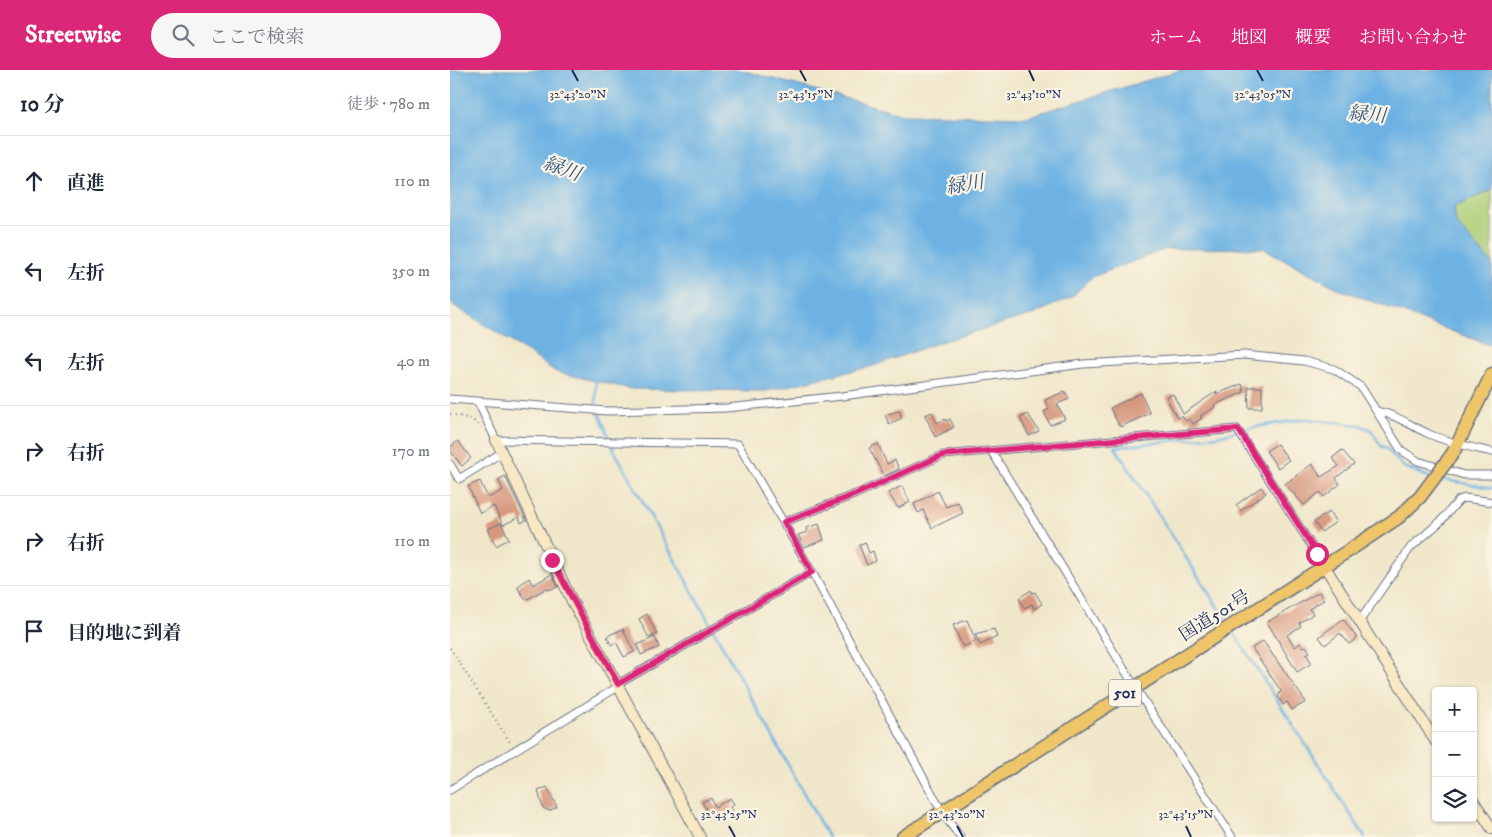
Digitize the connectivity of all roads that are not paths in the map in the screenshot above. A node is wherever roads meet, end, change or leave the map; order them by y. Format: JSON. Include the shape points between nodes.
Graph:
{"nodes":[{"id":1,"x":1492,"y":374,"type":"edge"},
{"id":2,"x":450,"y":399,"type":"edge"},
{"id":3,"x":478,"y":402,"type":"junction"},
{"id":4,"x":1376,"y":411,"type":"junction"},
{"id":5,"x":496,"y":440,"type":"junction"},
{"id":6,"x":1457,"y":444,"type":"junction"},
{"id":7,"x":992,"y":452,"type":"junction"},
{"id":8,"x":1492,"y":452,"type":"edge"},
{"id":9,"x":501,"y":453,"type":"junction"},
{"id":10,"x":450,"y":464,"type":"edge"},
{"id":11,"x":1492,"y":475,"type":"edge"},
{"id":12,"x":1492,"y":502,"type":"edge"},
{"id":13,"x":784,"y":522,"type":"junction"},
{"id":14,"x":1325,"y":567,"type":"junction"},
{"id":15,"x":812,"y":572,"type":"junction"},
{"id":16,"x":1359,"y":622,"type":"junction"},
{"id":17,"x":618,"y":684,"type":"junction"},
{"id":18,"x":1135,"y":687,"type":"junction"},
{"id":19,"x":1432,"y":736,"type":"edge"},
{"id":20,"x":450,"y":790,"type":"edge"},
{"id":21,"x":1477,"y":806,"type":"edge"},
{"id":22,"x":942,"y":812,"type":"junction"},
{"id":23,"x":1492,"y":829,"type":"edge"},
{"id":24,"x":700,"y":837,"type":"edge"},
{"id":25,"x":903,"y":837,"type":"edge"},
{"id":26,"x":960,"y":837,"type":"edge"},
{"id":27,"x":1232,"y":837,"type":"edge"}],
"edges":[{"from":1,"to":6,"type":"highway","name":"国道501号","number":"501"},
{"from":2,"to":3,"type":"street"},
{"from":3,"to":4,"type":"street","via":[[607,411],[726,408],[1083,364],[1244,356],[1304,361],[1334,369],[1361,387]]},
{"from":3,"to":5,"type":"street"},
{"from":4,"to":6,"type":"street","via":[[1393,414],[1427,434]]},
{"from":4,"to":11,"type":"street","via":[[1401,450],[1418,461],[1464,475]]},
{"from":5,"to":9,"type":"street"},
{"from":5,"to":13,"type":"street","via":[[738,444]]},
{"from":6,"to":8,"type":"street"},
{"from":6,"to":14,"type":"highway","name":"国道501号","number":"501","bridge":true,"via":[[1425,491],[1406,511]]},
{"from":7,"to":13,"type":"street","via":[[943,455]]},
{"from":7,"to":14,"type":"street","via":[[1238,429]]},
{"from":7,"to":18,"type":"street"},
{"from":9,"to":10,"type":"street","via":[[459,479]]},
{"from":9,"to":17,"type":"street","via":[[572,601]]},
{"from":12,"to":16,"type":"street","via":[[1459,500],[1440,522],[1410,547]]},
{"from":13,"to":15,"type":"street"},
{"from":14,"to":16,"type":"street"},
{"from":14,"to":18,"type":"highway","name":"国道501号","number":"501"},
{"from":15,"to":17,"type":"street"},
{"from":15,"to":22,"type":"street"},
{"from":16,"to":19,"type":"street"},
{"from":17,"to":20,"type":"street"},
{"from":17,"to":24,"type":"street"},
{"from":18,"to":22,"type":"highway","name":"国道501号","number":"501"},
{"from":18,"to":27,"type":"street"},
{"from":21,"to":23,"type":"street"},
{"from":22,"to":25,"type":"highway","name":"国道501号","number":"501"},
{"from":22,"to":26,"type":"street"}]}
